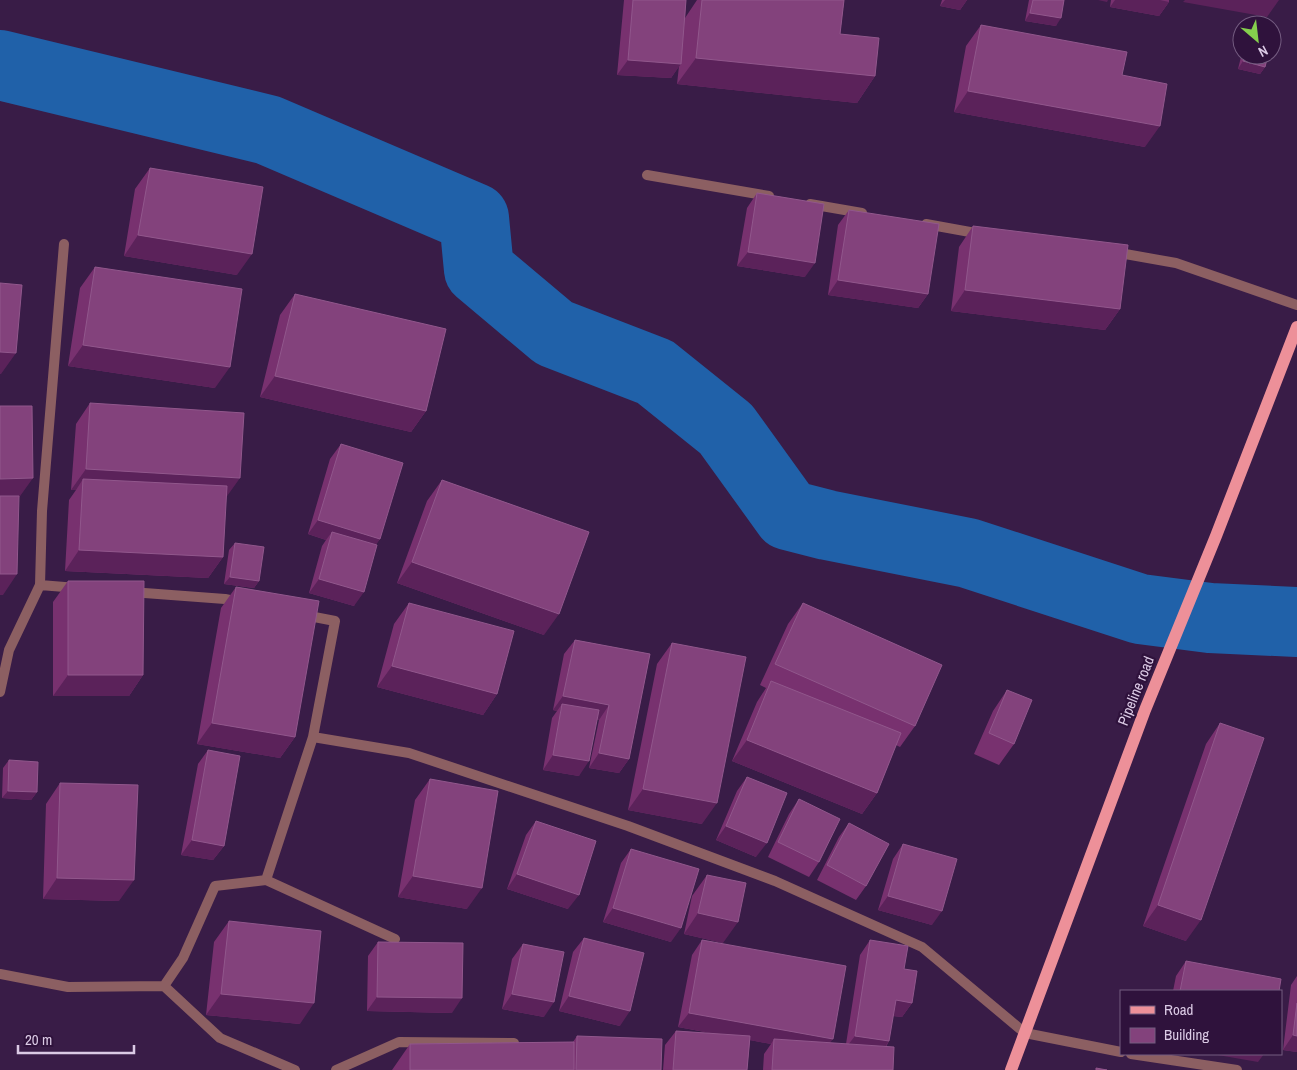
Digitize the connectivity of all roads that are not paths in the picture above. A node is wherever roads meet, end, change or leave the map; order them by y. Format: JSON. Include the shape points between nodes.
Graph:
{"nodes":[{"id":1,"x":647,"y":175,"type":"dead end"},
{"id":2,"x":783,"y":199,"type":"edge"},
{"id":3,"x":802,"y":202,"type":"edge"},
{"id":4,"x":870,"y":214,"type":"edge"},
{"id":5,"x":919,"y":223,"type":"edge"},
{"id":6,"x":987,"y":235,"type":"edge"},
{"id":7,"x":64,"y":244,"type":"dead end"},
{"id":8,"x":1103,"y":251,"type":"edge"},
{"id":9,"x":1297,"y":306,"type":"edge"},
{"id":10,"x":1297,"y":327,"type":"edge"},
{"id":11,"x":40,"y":586,"type":"junction"},
{"id":12,"x":89,"y":589,"type":"edge"},
{"id":13,"x":118,"y":591,"type":"edge"},
{"id":14,"x":252,"y":605,"type":"edge"},
{"id":15,"x":298,"y":614,"type":"edge"},
{"id":16,"x":0,"y":692,"type":"edge"},
{"id":17,"x":313,"y":737,"type":"junction"},
{"id":18,"x":266,"y":880,"type":"junction"},
{"id":19,"x":395,"y":939,"type":"dead end"},
{"id":20,"x":0,"y":974,"type":"edge"},
{"id":21,"x":164,"y":986,"type":"junction"},
{"id":22,"x":1025,"y":1033,"type":"junction"},
{"id":23,"x":524,"y":1043,"type":"edge"},
{"id":24,"x":1120,"y":1052,"type":"edge"},
{"id":25,"x":1138,"y":1055,"type":"edge"},
{"id":26,"x":295,"y":1070,"type":"edge"},
{"id":27,"x":336,"y":1070,"type":"edge"},
{"id":28,"x":1011,"y":1070,"type":"edge"},
{"id":29,"x":1237,"y":1070,"type":"edge"}],
"edges":[{"from":1,"to":2,"type":"street"},
{"from":3,"to":4,"type":"street"},
{"from":5,"to":6,"type":"street"},
{"from":7,"to":11,"type":"street","via":[[42,511]]},
{"from":8,"to":9,"type":"street","via":[[1176,263]]},
{"from":10,"to":22,"type":"main road","name":"Pipeline road","via":[[1145,710]]},
{"from":11,"to":12,"type":"street"},
{"from":11,"to":16,"type":"street","via":[[9,650]]},
{"from":13,"to":14,"type":"street","via":[[225,599]]},
{"from":15,"to":17,"type":"street","via":[[335,621]]},
{"from":17,"to":18,"type":"street"},
{"from":17,"to":22,"type":"street","via":[[409,753],[628,826],[775,881],[922,948]]},
{"from":18,"to":19,"type":"street"},
{"from":18,"to":21,"type":"street","via":[[216,886],[183,958]]},
{"from":20,"to":21,"type":"street","via":[[68,987]]},
{"from":21,"to":26,"type":"street","via":[[220,1038]]},
{"from":22,"to":24,"type":"street"},
{"from":22,"to":28,"type":"main road","name":"Pipeline road"},
{"from":23,"to":27,"type":"street","via":[[399,1042]]},
{"from":25,"to":29,"type":"street"}]}
